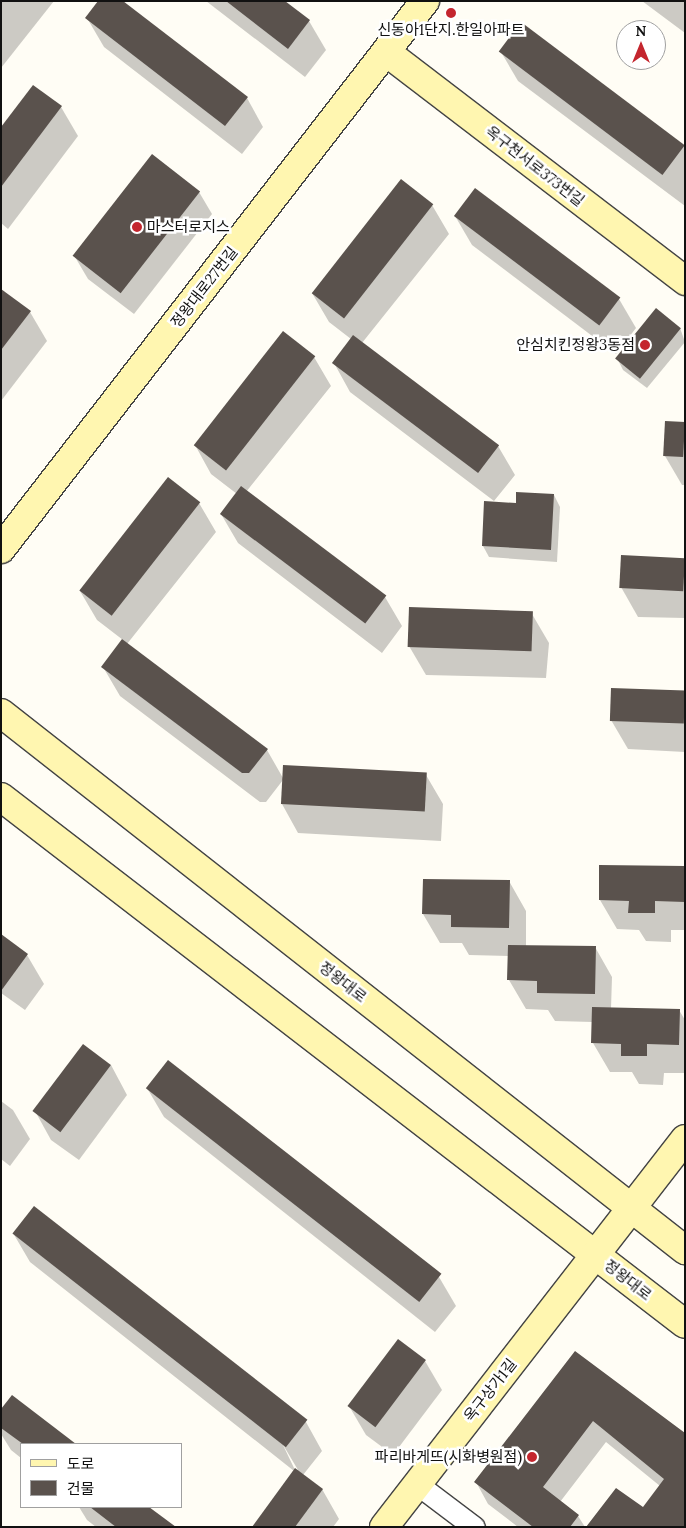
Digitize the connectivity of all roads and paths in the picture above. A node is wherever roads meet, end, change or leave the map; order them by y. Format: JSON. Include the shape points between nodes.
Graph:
{"nodes":[{"id":1,"x":425,"y":1,"type":"edge"},
{"id":2,"x":386,"y":52,"type":"junction"},
{"id":3,"x":685,"y":281,"type":"edge"},
{"id":4,"x":1,"y":549,"type":"edge"},
{"id":5,"x":1,"y":713,"type":"edge"},
{"id":6,"x":1,"y":797,"type":"edge"},
{"id":7,"x":685,"y":1139,"type":"edge"},
{"id":8,"x":631,"y":1208,"type":"junction"},
{"id":9,"x":685,"y":1250,"type":"edge"},
{"id":10,"x":595,"y":1254,"type":"junction"},
{"id":11,"x":685,"y":1324,"type":"edge"},
{"id":12,"x":417,"y":1484,"type":"junction"},
{"id":13,"x":384,"y":1527,"type":"edge"},
{"id":14,"x":474,"y":1527,"type":"edge"}],
"edges":[{"from":1,"to":2,"type":"street","name":"정왕대로27번길"},
{"from":2,"to":3,"type":"street","name":"옥구천서로373번길"},
{"from":2,"to":4,"type":"street","name":"정왕대로27번길"},
{"from":5,"to":8,"type":"street","name":"정왕대로"},
{"from":6,"to":10,"type":"street","name":"정왕대로"},
{"from":7,"to":8,"type":"street","name":"옥구상가1길"},
{"from":8,"to":9,"type":"street","name":"정왕대로"},
{"from":8,"to":10,"type":"street","name":"옥구상가1길"},
{"from":10,"to":11,"type":"street","name":"정왕대로"},
{"from":10,"to":12,"type":"street","name":"옥구상가1길"},
{"from":12,"to":13,"type":"street","name":"옥구상가1길"},
{"from":12,"to":14,"type":"street"}]}
